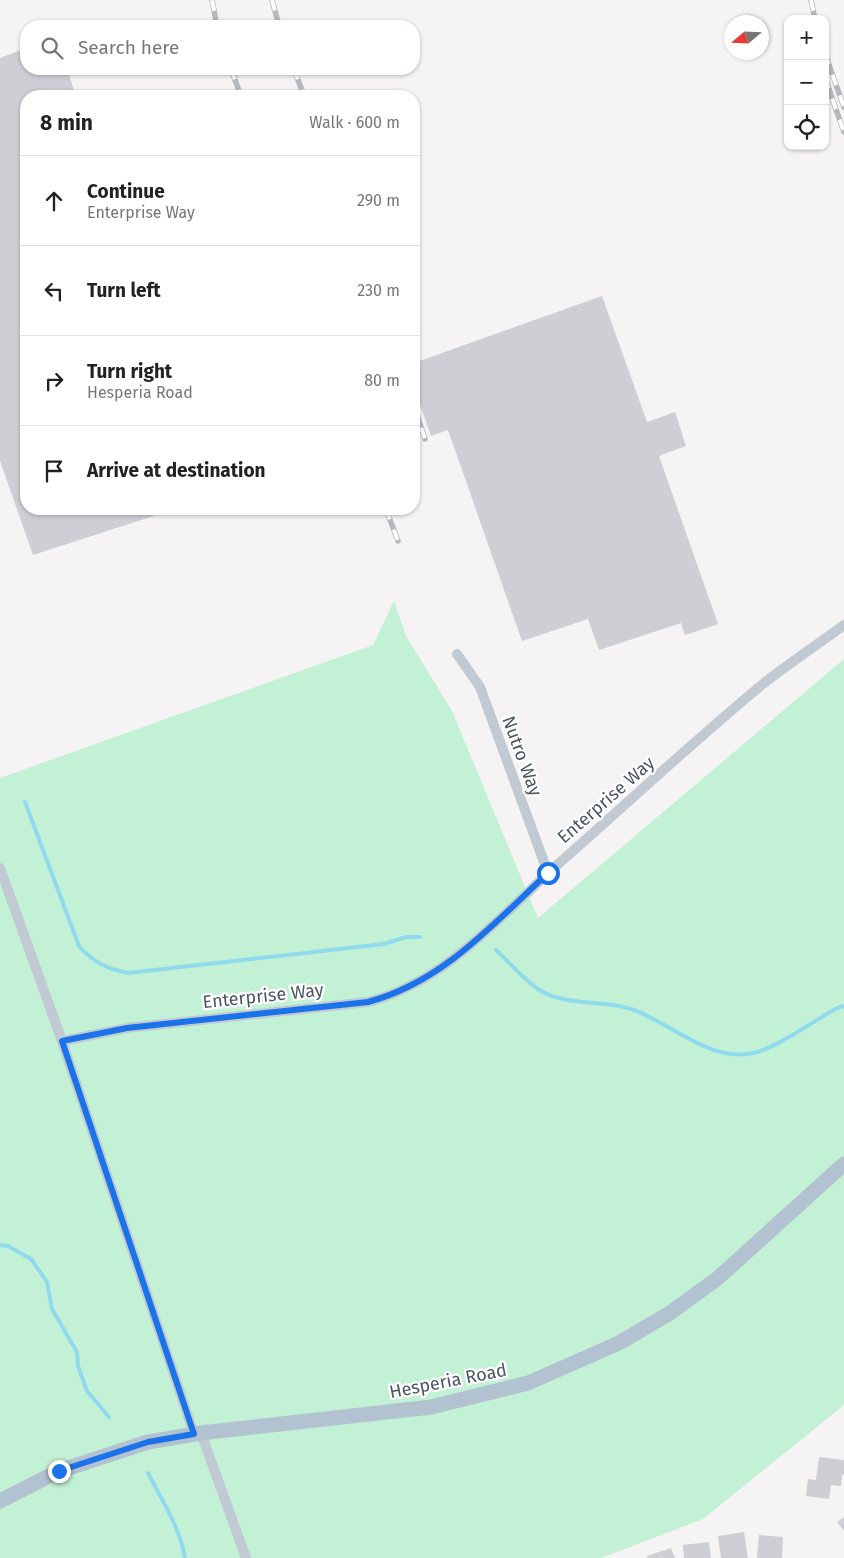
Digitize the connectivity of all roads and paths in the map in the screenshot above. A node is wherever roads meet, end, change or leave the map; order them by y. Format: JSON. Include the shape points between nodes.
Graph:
{"nodes":[{"id":1,"x":844,"y":625,"type":"edge"},
{"id":2,"x":457,"y":654,"type":"dead end"},
{"id":3,"x":0,"y":868,"type":"edge"},
{"id":4,"x":548,"y":873,"type":"junction"},
{"id":5,"x":62,"y":1041,"type":"junction"},
{"id":6,"x":844,"y":1164,"type":"edge"},
{"id":7,"x":198,"y":1433,"type":"junction"},
{"id":8,"x":0,"y":1501,"type":"edge"},
{"id":9,"x":246,"y":1558,"type":"edge"}],
"edges":[{"from":1,"to":4,"type":"street","name":"Enterprise Way","via":[[765,683]]},
{"from":2,"to":4,"type":"street","name":"Nutro Way","via":[[480,688]]},
{"from":3,"to":5,"type":"street"},
{"from":4,"to":5,"type":"street","name":"Enterprise Way","via":[[462,953],[439,970],[392,995],[368,1002],[127,1028]]},
{"from":5,"to":7,"type":"street"},
{"from":6,"to":7,"type":"main road","name":"Hesperia Road","via":[[718,1278],[670,1313],[575,1365],[528,1383],[431,1407]]},
{"from":7,"to":8,"type":"main road","name":"Hesperia Road","via":[[148,1442],[102,1456],[59,1471]]},
{"from":7,"to":9,"type":"street"}]}
